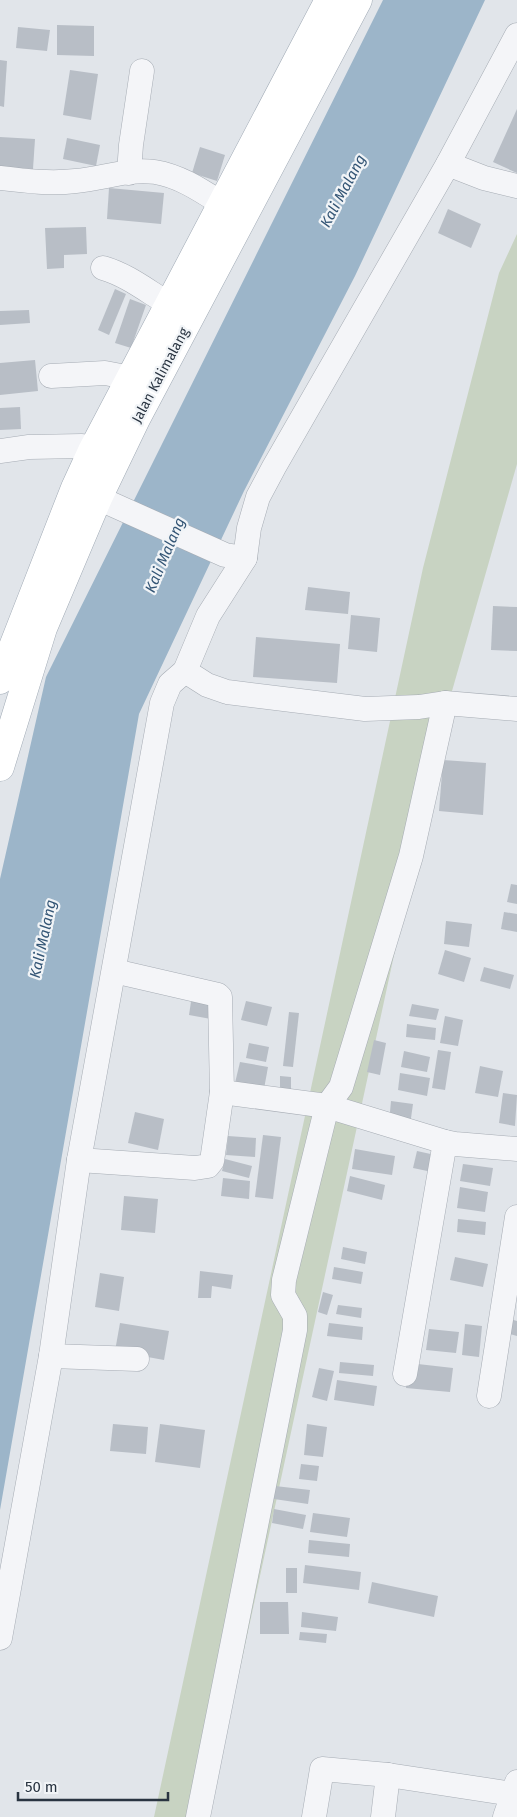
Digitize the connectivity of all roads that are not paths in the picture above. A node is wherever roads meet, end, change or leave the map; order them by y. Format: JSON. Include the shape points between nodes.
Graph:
{"nodes":[{"id":1,"x":340,"y":6,"type":"edge"},
{"id":2,"x":517,"y":35,"type":"edge"},
{"id":3,"x":142,"y":71,"type":"dead end"},
{"id":4,"x":448,"y":164,"type":"junction"},
{"id":5,"x":129,"y":173,"type":"junction"},
{"id":6,"x":0,"y":178,"type":"edge"},
{"id":7,"x":517,"y":186,"type":"edge"},
{"id":8,"x":233,"y":211,"type":"junction"},
{"id":9,"x":103,"y":268,"type":"dead end"},
{"id":10,"x":181,"y":310,"type":"junction"},
{"id":11,"x":51,"y":376,"type":"dead end"},
{"id":12,"x":143,"y":380,"type":"junction"},
{"id":13,"x":0,"y":451,"type":"edge"},
{"id":14,"x":105,"y":455,"type":"junction"},
{"id":15,"x":109,"y":503,"type":"junction"},
{"id":16,"x":235,"y":556,"type":"junction"},
{"id":17,"x":185,"y":671,"type":"junction"},
{"id":18,"x":0,"y":680,"type":"edge"},
{"id":19,"x":445,"y":703,"type":"junction"},
{"id":20,"x":517,"y":708,"type":"edge"},
{"id":21,"x":0,"y":767,"type":"edge"},
{"id":22,"x":114,"y":971,"type":"junction"},
{"id":23,"x":222,"y":1092,"type":"junction"},
{"id":24,"x":327,"y":1106,"type":"junction"},
{"id":25,"x":445,"y":1142,"type":"junction"},
{"id":26,"x":517,"y":1149,"type":"edge"},
{"id":27,"x":79,"y":1160,"type":"junction"},
{"id":28,"x":517,"y":1217,"type":"edge"},
{"id":29,"x":51,"y":1356,"type":"junction"},
{"id":30,"x":137,"y":1359,"type":"dead end"},
{"id":31,"x":405,"y":1374,"type":"dead end"},
{"id":32,"x":489,"y":1396,"type":"dead end"},
{"id":33,"x":0,"y":1638,"type":"edge"},
{"id":34,"x":388,"y":1776,"type":"junction"},
{"id":35,"x":515,"y":1788,"type":"edge"},
{"id":36,"x":198,"y":1817,"type":"edge"},
{"id":37,"x":314,"y":1817,"type":"edge"},
{"id":38,"x":383,"y":1817,"type":"edge"},
{"id":39,"x":505,"y":1817,"type":"edge"}],
"edges":[{"from":1,"to":8,"type":"main road","name":"Jalan Kalimalang"},
{"from":2,"to":4,"type":"street"},
{"from":3,"to":5,"type":"street"},
{"from":4,"to":7,"type":"street"},
{"from":4,"to":16,"type":"street","via":[[274,466]]},
{"from":5,"to":6,"type":"street","via":[[76,182]]},
{"from":5,"to":8,"type":"street","via":[[156,172],[172,177],[203,191]]},
{"from":8,"to":10,"type":"main road","name":"Jalan Kalimalang"},
{"from":9,"to":10,"type":"street","via":[[126,277]]},
{"from":10,"to":12,"type":"main road","name":"Jalan Kalimalang"},
{"from":11,"to":12,"type":"street","via":[[105,372]]},
{"from":12,"to":14,"type":"main road","name":"Jalan Kalimalang"},
{"from":13,"to":14,"type":"street","via":[[82,446]]},
{"from":14,"to":15,"type":"main road","name":"Jalan Kalimalang"},
{"from":14,"to":18,"type":"main road","name":"Jalan Kalimalang","via":[[75,488]]},
{"from":15,"to":16,"type":"street"},
{"from":15,"to":21,"type":"main road","name":"Jalan Kalimalang","via":[[43,628]]},
{"from":16,"to":17,"type":"street"},
{"from":17,"to":19,"type":"street","via":[[227,692],[365,709]]},
{"from":17,"to":22,"type":"street","via":[[170,684],[162,703]]},
{"from":19,"to":20,"type":"street"},
{"from":19,"to":24,"type":"street","via":[[411,856],[341,1087]]},
{"from":22,"to":23,"type":"street","via":[[218,995],[221,1000]]},
{"from":22,"to":27,"type":"street"},
{"from":23,"to":24,"type":"street"},
{"from":23,"to":27,"type":"street","via":[[212,1161],[208,1166],[195,1168]]},
{"from":24,"to":25,"type":"street"},
{"from":24,"to":36,"type":"street","via":[[282,1288],[295,1316],[296,1330]]},
{"from":25,"to":26,"type":"street"},
{"from":25,"to":31,"type":"street"},
{"from":27,"to":29,"type":"street"},
{"from":28,"to":32,"type":"street"},
{"from":29,"to":30,"type":"street"},
{"from":29,"to":33,"type":"street"},
{"from":34,"to":35,"type":"street"},
{"from":34,"to":37,"type":"street","via":[[322,1769]]},
{"from":34,"to":38,"type":"street"},
{"from":35,"to":39,"type":"street"}]}
